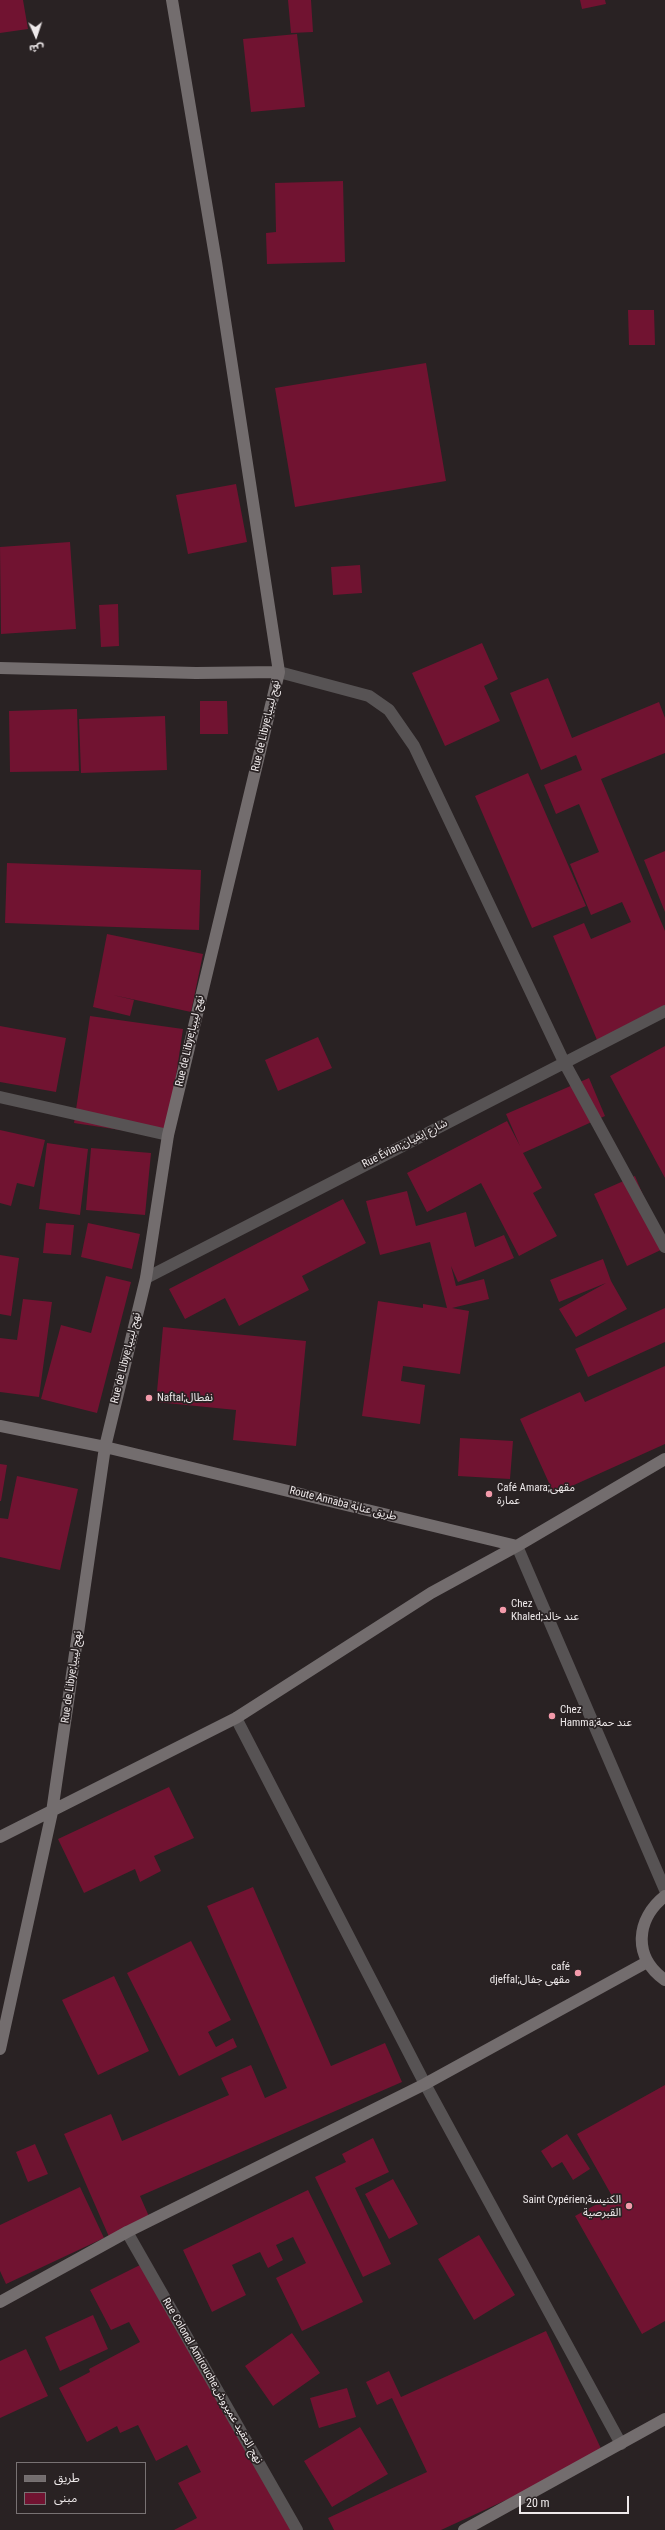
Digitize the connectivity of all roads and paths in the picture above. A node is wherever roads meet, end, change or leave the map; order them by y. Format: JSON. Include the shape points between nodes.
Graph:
{"nodes":[{"id":1,"x":172,"y":0,"type":"edge"},
{"id":2,"x":0,"y":668,"type":"edge"},
{"id":3,"x":279,"y":672,"type":"junction"},
{"id":4,"x":665,"y":1011,"type":"edge"},
{"id":5,"x":564,"y":1062,"type":"junction"},
{"id":6,"x":0,"y":1097,"type":"edge"},
{"id":7,"x":168,"y":1135,"type":"junction"},
{"id":8,"x":665,"y":1247,"type":"edge"},
{"id":9,"x":146,"y":1278,"type":"junction"},
{"id":10,"x":0,"y":1426,"type":"edge"},
{"id":11,"x":105,"y":1447,"type":"junction"},
{"id":12,"x":665,"y":1459,"type":"edge"},
{"id":13,"x":517,"y":1546,"type":"junction"},
{"id":14,"x":236,"y":1718,"type":"junction"},
{"id":15,"x":52,"y":1812,"type":"junction"},
{"id":16,"x":0,"y":1837,"type":"edge"},
{"id":17,"x":665,"y":1890,"type":"edge"},
{"id":18,"x":665,"y":1896,"type":"edge"},
{"id":19,"x":647,"y":1962,"type":"junction"},
{"id":20,"x":665,"y":1980,"type":"edge"},
{"id":21,"x":0,"y":2049,"type":"edge"},
{"id":22,"x":425,"y":2084,"type":"junction"},
{"id":23,"x":127,"y":2232,"type":"junction"},
{"id":24,"x":0,"y":2302,"type":"edge"},
{"id":25,"x":665,"y":2419,"type":"edge"},
{"id":26,"x":621,"y":2444,"type":"junction"},
{"id":27,"x":297,"y":2530,"type":"edge"},
{"id":28,"x":464,"y":2530,"type":"edge"}],
"edges":[{"from":1,"to":3,"type":"street","via":[[216,262]]},
{"from":2,"to":3,"type":"street","via":[[196,673]]},
{"from":3,"to":5,"type":"street","via":[[369,696],[389,710],[414,746]]},
{"from":3,"to":7,"type":"street","name":"Rue de Libye;نهج ليبيا"},
{"from":4,"to":5,"type":"street","name":"Rue Évian;شارع إيفيان"},
{"from":5,"to":8,"type":"street"},
{"from":5,"to":9,"type":"street","name":"Rue Évian;شارع إيفيان"},
{"from":6,"to":7,"type":"street"},
{"from":7,"to":9,"type":"street","name":"Rue de Libye;نهج ليبيا"},
{"from":9,"to":11,"type":"street","name":"Rue de Libye;نهج ليبيا"},
{"from":10,"to":11,"type":"street","name":"Route Annaba طريق عنابة"},
{"from":11,"to":13,"type":"street","name":"Route Annaba طريق عنابة"},
{"from":11,"to":15,"type":"street","name":"Rue de Libye;نهج ليبيا"},
{"from":12,"to":13,"type":"street"},
{"from":13,"to":14,"type":"street","via":[[431,1593]]},
{"from":13,"to":17,"type":"street"},
{"from":14,"to":15,"type":"street"},
{"from":14,"to":22,"type":"street"},
{"from":15,"to":16,"type":"street"},
{"from":15,"to":21,"type":"street","name":"Rue de Libye;نهج ليبيا"},
{"from":18,"to":19,"type":"street","via":[[655,1904],[646,1917],[641,1932]]},
{"from":19,"to":20,"type":"street"},
{"from":19,"to":22,"type":"street"},
{"from":22,"to":23,"type":"street"},
{"from":22,"to":26,"type":"street"},
{"from":23,"to":24,"type":"street"},
{"from":23,"to":27,"type":"street","name":"Rue Colonel Amirouche;نهج العقيد عميروش"},
{"from":25,"to":26,"type":"street"},
{"from":26,"to":28,"type":"street"}]}
